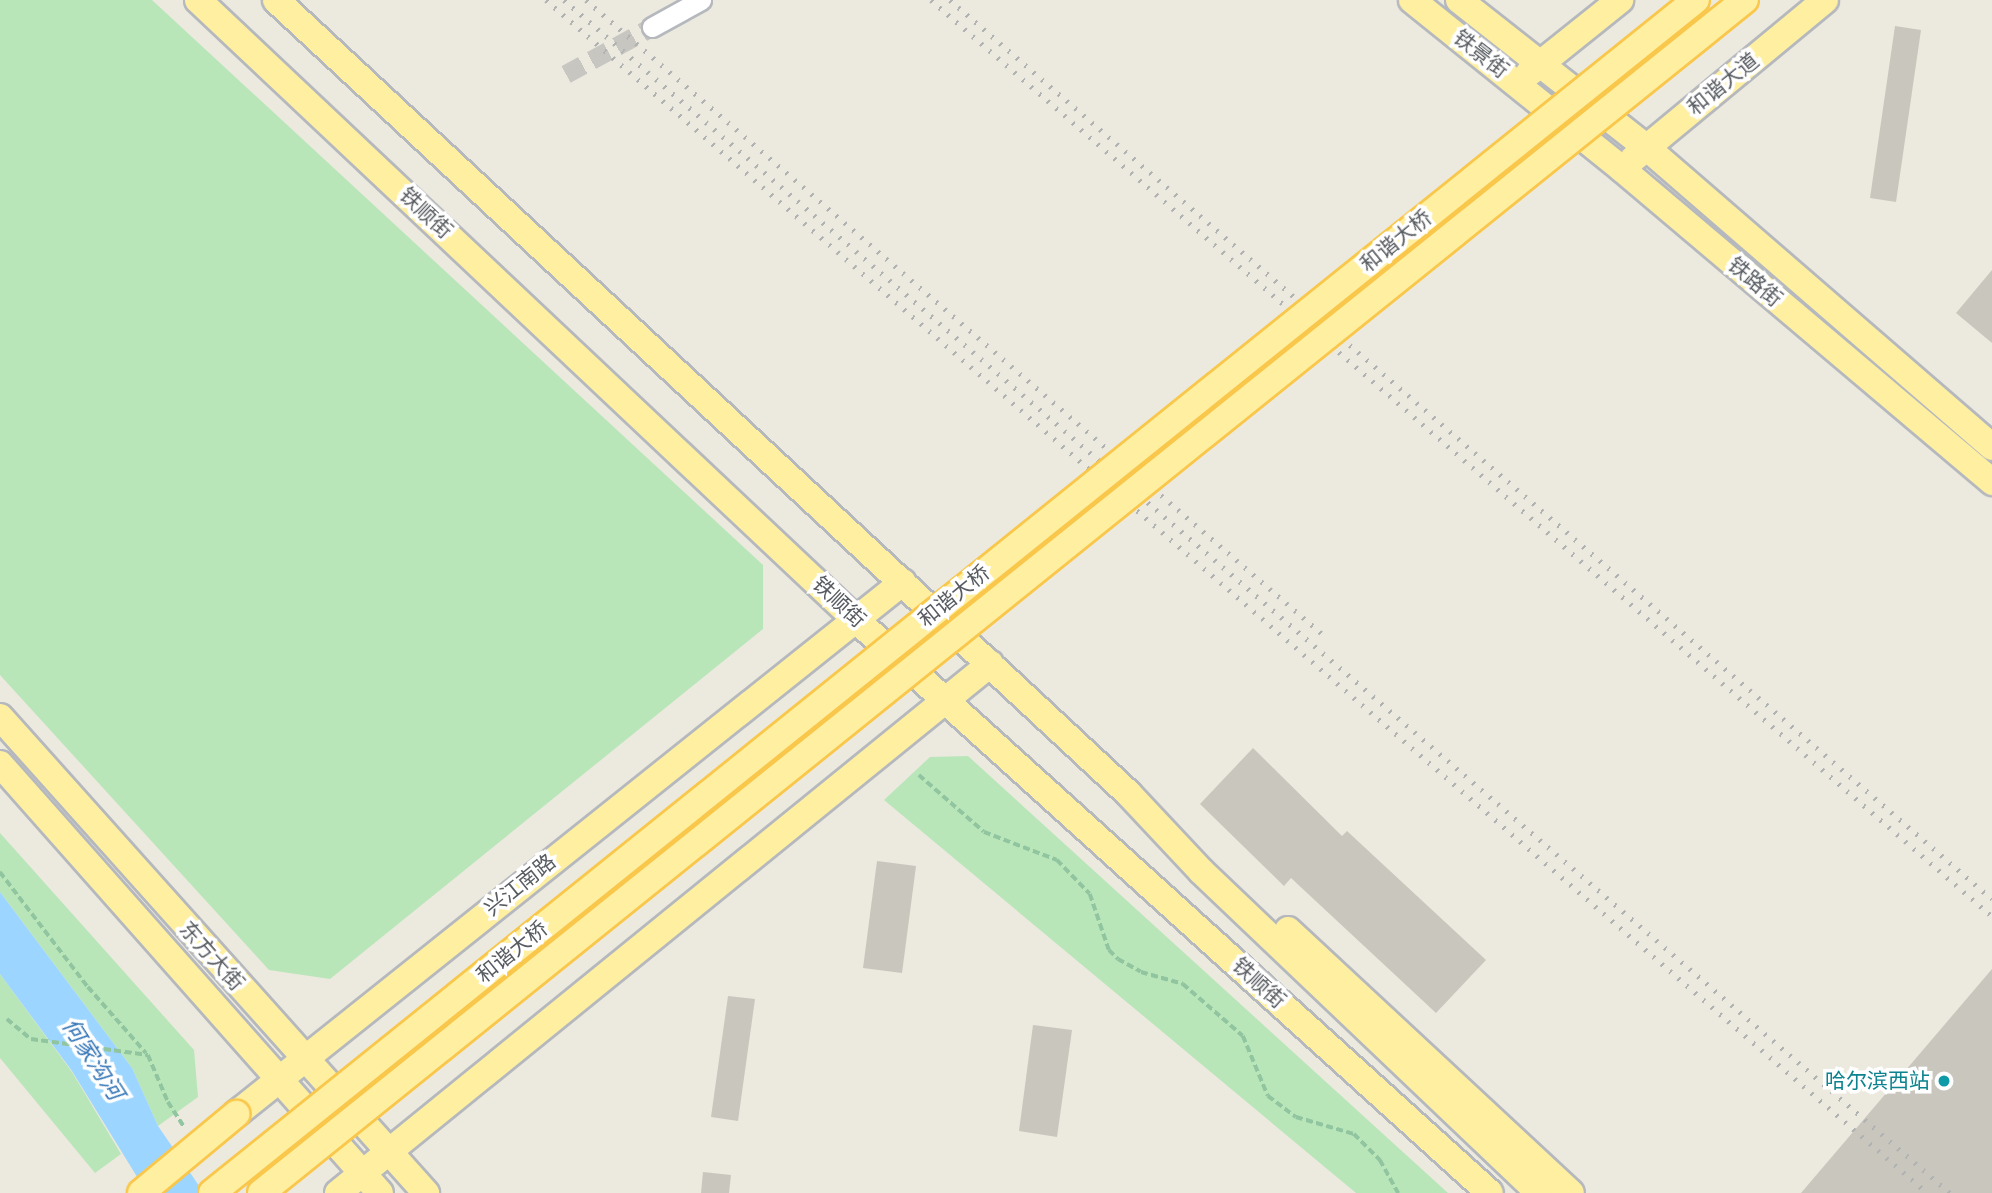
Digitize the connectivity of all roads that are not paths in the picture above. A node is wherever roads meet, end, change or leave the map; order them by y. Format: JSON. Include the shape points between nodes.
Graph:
{"nodes":[{"id":1,"x":198,"y":0,"type":"edge"},
{"id":2,"x":276,"y":0,"type":"edge"},
{"id":3,"x":702,"y":0,"type":"edge"},
{"id":4,"x":1412,"y":0,"type":"edge"},
{"id":5,"x":1460,"y":0,"type":"edge"},
{"id":6,"x":1620,"y":0,"type":"edge"},
{"id":7,"x":1696,"y":0,"type":"edge"},
{"id":8,"x":1745,"y":0,"type":"edge"},
{"id":9,"x":1825,"y":0,"type":"edge"},
{"id":10,"x":652,"y":27,"type":"tunnel mouth"},
{"id":11,"x":1541,"y":63,"type":"junction"},
{"id":12,"x":1517,"y":83,"type":"junction"},
{"id":13,"x":1646,"y":147,"type":"junction"},
{"id":14,"x":1622,"y":169,"type":"junction"},
{"id":15,"x":1992,"y":447,"type":"edge"},
{"id":16,"x":1992,"y":482,"type":"edge"},
{"id":17,"x":903,"y":582,"type":"junction"},
{"id":18,"x":854,"y":618,"type":"junction"},
{"id":19,"x":990,"y":664,"type":"junction"},
{"id":20,"x":946,"y":698,"type":"junction"},
{"id":21,"x":0,"y":717,"type":"edge"},
{"id":22,"x":0,"y":764,"type":"edge"},
{"id":23,"x":1129,"y":794,"type":"junction"},
{"id":24,"x":303,"y":1058,"type":"junction"},
{"id":25,"x":278,"y":1079,"type":"junction"},
{"id":26,"x":389,"y":1151,"type":"junction"},
{"id":27,"x":362,"y":1173,"type":"junction"},
{"id":28,"x":141,"y":1193,"type":"edge"},
{"id":29,"x":212,"y":1193,"type":"edge"},
{"id":30,"x":261,"y":1193,"type":"edge"},
{"id":31,"x":338,"y":1193,"type":"edge"},
{"id":32,"x":380,"y":1193,"type":"edge"},
{"id":33,"x":426,"y":1193,"type":"edge"},
{"id":34,"x":1490,"y":1193,"type":"edge"},
{"id":35,"x":1539,"y":1193,"type":"edge"},
{"id":36,"x":1571,"y":1193,"type":"edge"}],
"edges":[{"from":1,"to":18,"type":"main road","name":"铁顺街"},
{"from":2,"to":17,"type":"main road","name":"铁顺街"},
{"from":3,"to":10,"type":"lane"},
{"from":4,"to":12,"type":"main road","name":"铁景街"},
{"from":5,"to":11,"type":"main road","name":"铁景街"},
{"from":6,"to":11,"type":"main road"},
{"from":7,"to":29,"type":"main road","name":"和谐大桥","bridge":true},
{"from":8,"to":30,"type":"main road","name":"和谐大桥","bridge":true},
{"from":9,"to":13,"type":"main road","name":"和谐大道"},
{"from":11,"to":12,"type":"main road"},
{"from":11,"to":13,"type":"main road","name":"铁路街"},
{"from":12,"to":14,"type":"main road","name":"铁路街"},
{"from":13,"to":14,"type":"main road","name":"和谐大道"},
{"from":13,"to":15,"type":"main road","name":"铁路街"},
{"from":14,"to":16,"type":"main road","name":"铁路街"},
{"from":17,"to":18,"type":"main road","name":"兴江南路"},
{"from":17,"to":19,"type":"main road","name":"铁顺街"},
{"from":18,"to":20,"type":"main road","name":"铁顺街"},
{"from":18,"to":24,"type":"main road","name":"兴江南路"},
{"from":19,"to":20,"type":"main road"},
{"from":19,"to":23,"type":"main road","name":"铁顺街"},
{"from":20,"to":26,"type":"main road"},
{"from":20,"to":34,"type":"main road","name":"铁顺街"},
{"from":21,"to":24,"type":"main road","name":"东方大街"},
{"from":22,"to":25,"type":"main road","name":"东方大街"},
{"from":23,"to":35,"type":"main road","name":"铁顺街","via":[[1211,881]]},
{"from":23,"to":36,"type":"main road","via":[[1299,939]]},
{"from":24,"to":25,"type":"main road","name":"兴江南路"},
{"from":24,"to":26,"type":"main road","name":"东方大街"},
{"from":25,"to":27,"type":"main road","name":"东方大街"},
{"from":25,"to":28,"type":"main road","name":"兴江南路","bridge":true},
{"from":26,"to":27,"type":"main road"},
{"from":26,"to":33,"type":"main road","name":"东方大街"},
{"from":27,"to":31,"type":"main road"},
{"from":27,"to":32,"type":"main road","name":"东方大街"}]}
